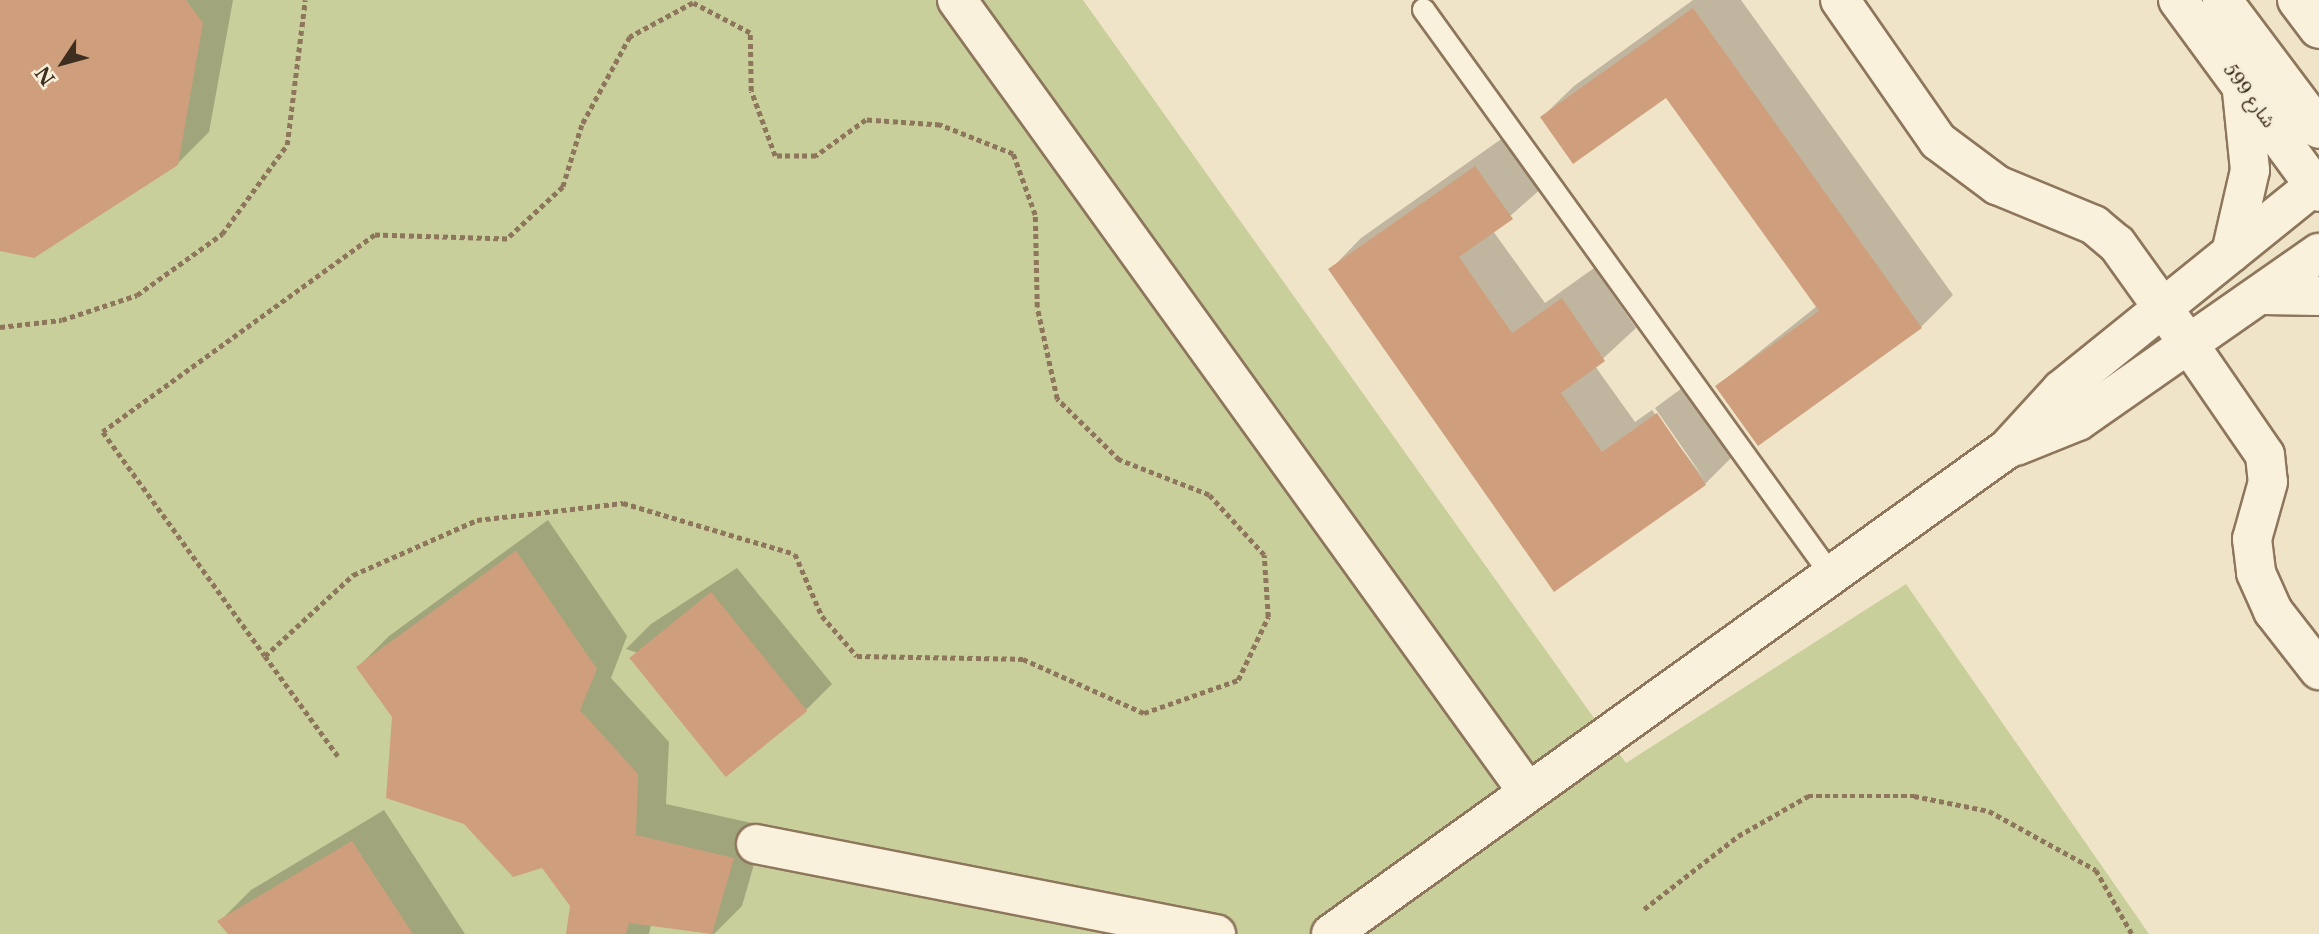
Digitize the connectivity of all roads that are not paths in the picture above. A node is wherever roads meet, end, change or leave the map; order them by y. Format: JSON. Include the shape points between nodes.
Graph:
{"nodes":[{"id":1,"x":957,"y":0,"type":"edge"},
{"id":2,"x":1840,"y":0,"type":"edge"},
{"id":3,"x":2178,"y":0,"type":"edge"},
{"id":4,"x":2222,"y":0,"type":"edge"},
{"id":5,"x":2297,"y":0,"type":"edge"},
{"id":6,"x":2309,"y":0,"type":"edge"},
{"id":7,"x":2319,"y":8,"type":"edge"},
{"id":8,"x":1423,"y":9,"type":"dead end"},
{"id":9,"x":2319,"y":29,"type":"edge"},
{"id":10,"x":2241,"y":85,"type":"junction"},
{"id":11,"x":2319,"y":129,"type":"edge"},
{"id":12,"x":2318,"y":187,"type":"edge"},
{"id":13,"x":2231,"y":253,"type":"junction"},
{"id":14,"x":2319,"y":253,"type":"edge"},
{"id":15,"x":2264,"y":295,"type":"junction"},
{"id":16,"x":2319,"y":296,"type":"edge"},
{"id":17,"x":2162,"y":307,"type":"junction"},
{"id":18,"x":2188,"y":343,"type":"junction"},
{"id":19,"x":2007,"y":450,"type":"junction"},
{"id":20,"x":1831,"y":575,"type":"junction"},
{"id":21,"x":2319,"y":670,"type":"edge"},
{"id":22,"x":1527,"y":791,"type":"junction"},
{"id":23,"x":756,"y":844,"type":"dead end"},
{"id":24,"x":1216,"y":934,"type":"edge"},
{"id":25,"x":1331,"y":934,"type":"edge"}],
"edges":[{"from":1,"to":22,"type":"street"},
{"from":2,"to":17,"type":"street","via":[[1922,121],[1956,159],[1997,185],[2094,225],[2117,244]]},
{"from":3,"to":10,"type":"street","name":"شارع 599"},
{"from":4,"to":11,"type":"street"},
{"from":5,"to":9,"type":"street"},
{"from":6,"to":7,"type":"street"},
{"from":8,"to":20,"type":"lane"},
{"from":10,"to":12,"type":"street","name":"شارع 599"},
{"from":10,"to":13,"type":"street","via":[[2250,170]]},
{"from":12,"to":13,"type":"street"},
{"from":13,"to":17,"type":"street"},
{"from":14,"to":15,"type":"street"},
{"from":15,"to":16,"type":"street"},
{"from":15,"to":18,"type":"street"},
{"from":17,"to":18,"type":"street"},
{"from":17,"to":19,"type":"street","via":[[2062,390]]},
{"from":18,"to":19,"type":"street","via":[[2078,421]]},
{"from":18,"to":21,"type":"street","via":[[2265,456],[2269,482],[2252,539],[2256,573],[2273,611]]},
{"from":19,"to":20,"type":"street"},
{"from":20,"to":22,"type":"street"},
{"from":22,"to":25,"type":"street"},
{"from":23,"to":24,"type":"street"}]}
